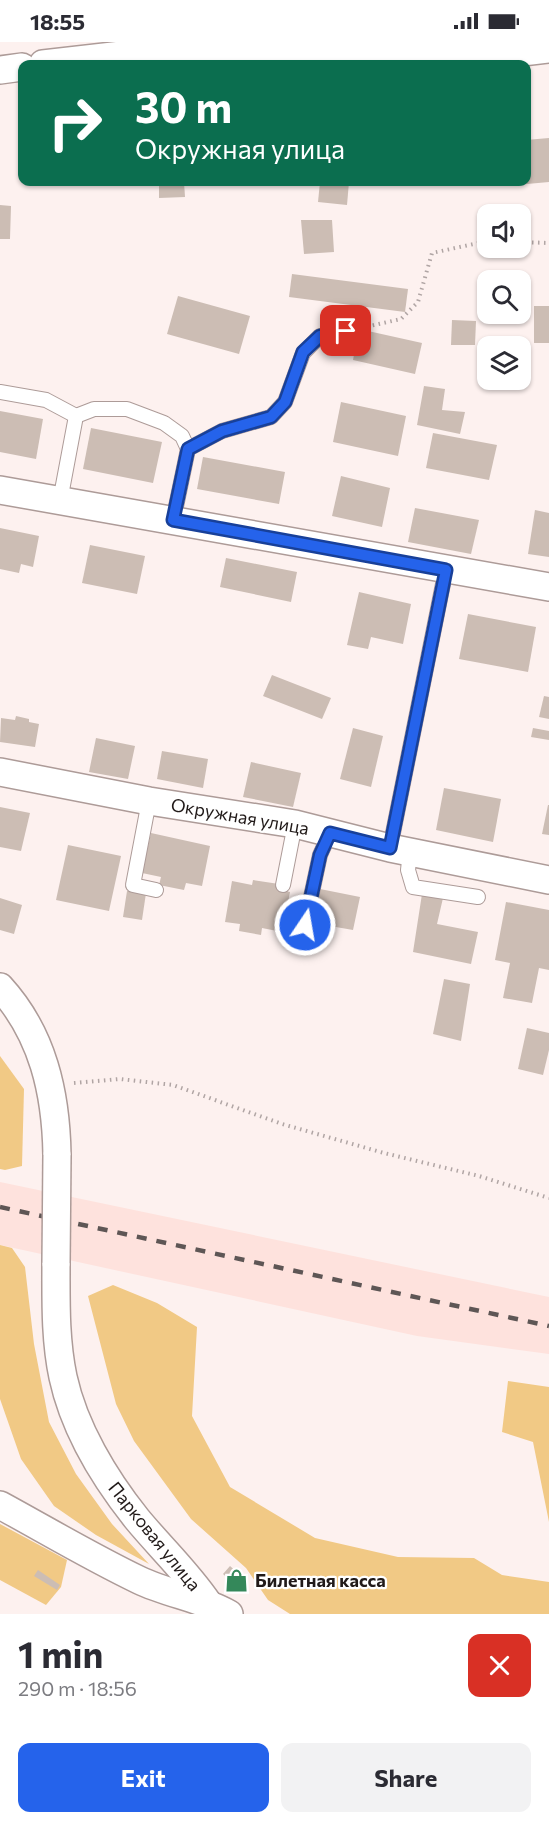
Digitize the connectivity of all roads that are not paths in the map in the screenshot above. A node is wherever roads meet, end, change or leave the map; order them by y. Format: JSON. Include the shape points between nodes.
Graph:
{"nodes":[{"id":1,"x":122,"y":49,"type":"edge"},
{"id":2,"x":549,"y":49,"type":"edge"},
{"id":3,"x":64,"y":60,"type":"edge"},
{"id":4,"x":18,"y":67,"type":"edge"},
{"id":5,"x":0,"y":69,"type":"edge"},
{"id":6,"x":346,"y":331,"type":"road end"},
{"id":7,"x":0,"y":392,"type":"edge"},
{"id":8,"x":76,"y":416,"type":"junction"},
{"id":9,"x":188,"y":449,"type":"junction"},
{"id":10,"x":0,"y":490,"type":"edge"},
{"id":11,"x":60,"y":501,"type":"junction"},
{"id":12,"x":173,"y":520,"type":"junction"},
{"id":13,"x":446,"y":570,"type":"junction"},
{"id":14,"x":549,"y":587,"type":"edge"},
{"id":15,"x":0,"y":772,"type":"edge"},
{"id":16,"x":149,"y":801,"type":"junction"},
{"id":17,"x":295,"y":824,"type":"junction"},
{"id":18,"x":330,"y":833,"type":"junction"},
{"id":19,"x":400,"y":850,"type":"junction"},
{"id":20,"x":549,"y":880,"type":"edge"},
{"id":21,"x":283,"y":885,"type":"dead end"},
{"id":22,"x":156,"y":890,"type":"dead end"},
{"id":23,"x":478,"y":897,"type":"dead end"},
{"id":24,"x":305,"y":925,"type":"dead end"},
{"id":25,"x":0,"y":987,"type":"edge"},
{"id":26,"x":0,"y":1505,"type":"edge"},
{"id":27,"x":219,"y":1608,"type":"edge"}],
"edges":[{"from":1,"to":2,"type":"street","via":[[514,53]]},
{"from":1,"to":3,"type":"street"},
{"from":4,"to":5,"type":"street"},
{"from":6,"to":9,"type":"lane","via":[[320,336],[303,352],[285,402],[271,417],[222,431]]},
{"from":7,"to":8,"type":"lane","via":[[46,400]]},
{"from":8,"to":9,"type":"lane","via":[[94,409],[126,410],[165,423],[182,436]]},
{"from":8,"to":11,"type":"lane"},
{"from":9,"to":12,"type":"lane"},
{"from":10,"to":11,"type":"street"},
{"from":11,"to":12,"type":"street"},
{"from":12,"to":13,"type":"street"},
{"from":13,"to":14,"type":"street"},
{"from":13,"to":19,"type":"lane"},
{"from":15,"to":16,"type":"street","name":"Окружная улица"},
{"from":16,"to":17,"type":"street","name":"Окружная улица"},
{"from":16,"to":22,"type":"lane","via":[[133,885]]},
{"from":17,"to":18,"type":"street","name":"Окружная улица"},
{"from":17,"to":21,"type":"lane"},
{"from":18,"to":19,"type":"street","name":"Окружная улица"},
{"from":18,"to":24,"type":"lane","via":[[320,855]]},
{"from":19,"to":20,"type":"street","name":"Окружная улица"},
{"from":19,"to":23,"type":"lane","via":[[413,888]]},
{"from":25,"to":27,"type":"street","name":"Парковая улица","bridge":true,"via":[[29,1026],[51,1086],[57,1131],[56,1322],[64,1378],[79,1422],[120,1496]]},
{"from":26,"to":27,"type":"street","via":[[139,1580]]}]}
